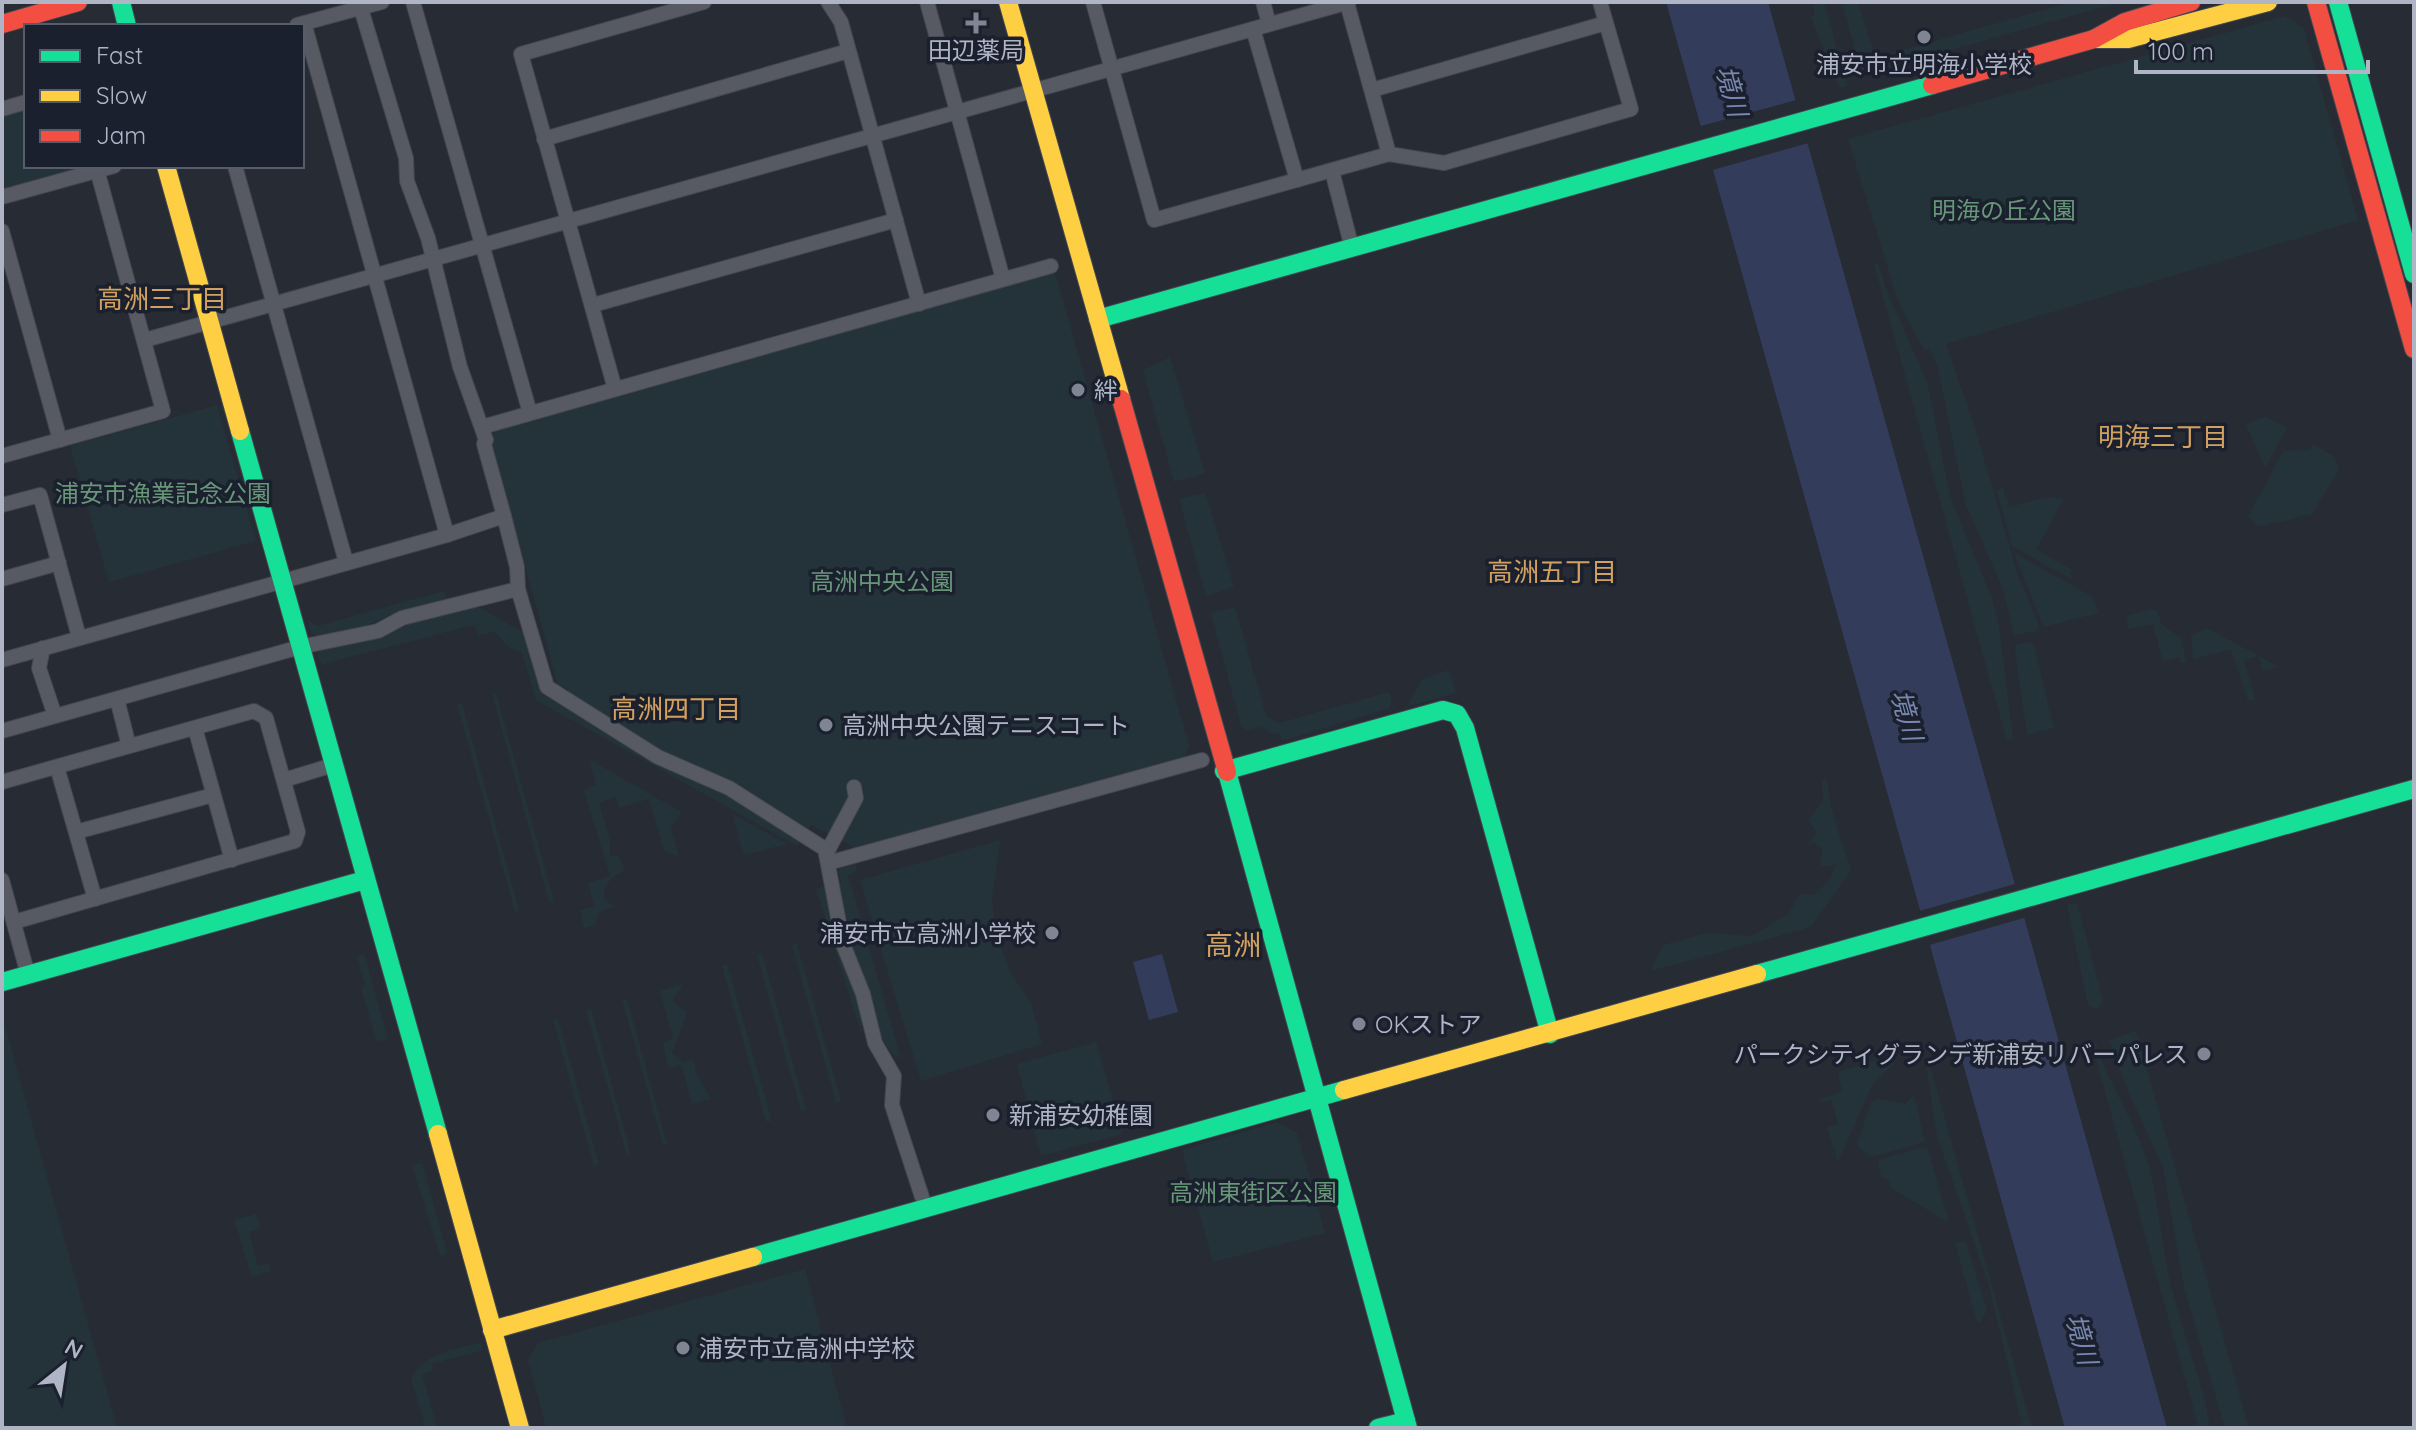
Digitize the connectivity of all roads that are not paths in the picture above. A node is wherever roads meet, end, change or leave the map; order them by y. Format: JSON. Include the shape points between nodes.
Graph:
{"nodes":[{"id":1,"x":78,"y":2,"type":"edge"},
{"id":2,"x":121,"y":2,"type":"edge"},
{"id":3,"x":382,"y":2,"type":"edge"},
{"id":4,"x":413,"y":2,"type":"edge"},
{"id":5,"x":704,"y":2,"type":"edge"},
{"id":6,"x":828,"y":2,"type":"edge"},
{"id":7,"x":927,"y":2,"type":"edge"},
{"id":8,"x":1008,"y":2,"type":"edge"},
{"id":9,"x":1093,"y":2,"type":"edge"},
{"id":10,"x":1263,"y":2,"type":"edge"},
{"id":11,"x":1348,"y":2,"type":"edge"},
{"id":12,"x":1600,"y":2,"type":"edge"},
{"id":13,"x":2191,"y":2,"type":"edge"},
{"id":14,"x":2268,"y":2,"type":"edge"},
{"id":15,"x":2316,"y":2,"type":"edge"},
{"id":16,"x":2338,"y":2,"type":"edge"},
{"id":17,"x":360,"y":5,"type":"edge"},
{"id":18,"x":1606,"y":23,"type":"junction"},
{"id":19,"x":2,"y":24,"type":"edge"},
{"id":20,"x":126,"y":24,"type":"edge"},
{"id":21,"x":302,"y":24,"type":"edge"},
{"id":22,"x":1269,"y":24,"type":"junction"},
{"id":23,"x":1253,"y":29,"type":"junction"},
{"id":24,"x":2094,"y":39,"type":"junction"},
{"id":25,"x":304,"y":42,"type":"edge"},
{"id":26,"x":848,"y":51,"type":"junction"},
{"id":27,"x":1111,"y":69,"type":"junction"},
{"id":28,"x":1372,"y":90,"type":"junction"},
{"id":29,"x":1034,"y":92,"type":"junction"},
{"id":30,"x":24,"y":103,"type":"edge"},
{"id":31,"x":2,"y":109,"type":"edge"},
{"id":32,"x":956,"y":112,"type":"junction"},
{"id":33,"x":871,"y":136,"type":"junction"},
{"id":34,"x":544,"y":139,"type":"junction"},
{"id":35,"x":1389,"y":154,"type":"junction"},
{"id":36,"x":97,"y":168,"type":"edge"},
{"id":37,"x":167,"y":168,"type":"edge"},
{"id":38,"x":236,"y":168,"type":"edge"},
{"id":39,"x":1332,"y":171,"type":"junction"},
{"id":40,"x":1297,"y":180,"type":"junction"},
{"id":41,"x":2,"y":197,"type":"edge"},
{"id":42,"x":896,"y":220,"type":"junction"},
{"id":43,"x":569,"y":221,"type":"junction"},
{"id":44,"x":2,"y":231,"type":"edge"},
{"id":45,"x":481,"y":246,"type":"junction"},
{"id":46,"x":1352,"y":248,"type":"junction"},
{"id":47,"x":431,"y":259,"type":"junction"},
{"id":48,"x":1051,"y":266,"type":"dead end"},
{"id":49,"x":2414,"y":274,"type":"edge"},
{"id":50,"x":374,"y":276,"type":"junction"},
{"id":51,"x":1003,"y":279,"type":"junction"},
{"id":52,"x":919,"y":304,"type":"junction"},
{"id":53,"x":273,"y":305,"type":"junction"},
{"id":54,"x":593,"y":305,"type":"junction"},
{"id":55,"x":1098,"y":319,"type":"junction"},
{"id":56,"x":209,"y":321,"type":"junction"},
{"id":57,"x":145,"y":340,"type":"junction"},
{"id":58,"x":2414,"y":349,"type":"edge"},
{"id":59,"x":615,"y":389,"type":"junction"},
{"id":60,"x":524,"y":415,"type":"junction"},
{"id":61,"x":482,"y":427,"type":"junction"},
{"id":62,"x":60,"y":440,"type":"junction"},
{"id":63,"x":2,"y":456,"type":"edge"},
{"id":64,"x":2,"y":505,"type":"edge"},
{"id":65,"x":504,"y":516,"type":"junction"},
{"id":66,"x":453,"y":533,"type":"junction"},
{"id":67,"x":346,"y":562,"type":"junction"},
{"id":68,"x":59,"y":563,"type":"junction"},
{"id":69,"x":2,"y":579,"type":"edge"},
{"id":70,"x":282,"y":581,"type":"junction"},
{"id":71,"x":518,"y":589,"type":"junction"},
{"id":72,"x":79,"y":637,"type":"junction"},
{"id":73,"x":300,"y":647,"type":"junction"},
{"id":74,"x":43,"y":648,"type":"junction"},
{"id":75,"x":2,"y":660,"type":"edge"},
{"id":76,"x":117,"y":699,"type":"junction"},
{"id":77,"x":55,"y":716,"type":"junction"},
{"id":78,"x":195,"y":728,"type":"junction"},
{"id":79,"x":2,"y":731,"type":"edge"},
{"id":80,"x":129,"y":746,"type":"junction"},
{"id":81,"x":1202,"y":760,"type":"dead end"},
{"id":82,"x":333,"y":765,"type":"junction"},
{"id":83,"x":57,"y":767,"type":"junction"},
{"id":84,"x":1224,"y":771,"type":"junction"},
{"id":85,"x":284,"y":780,"type":"junction"},
{"id":86,"x":2,"y":782,"type":"edge"},
{"id":87,"x":854,"y":787,"type":"dead end"},
{"id":88,"x":2414,"y":789,"type":"edge"},
{"id":89,"x":213,"y":795,"type":"junction"},
{"id":90,"x":76,"y":832,"type":"junction"},
{"id":91,"x":827,"y":858,"type":"junction"},
{"id":92,"x":232,"y":860,"type":"junction"},
{"id":93,"x":2,"y":880,"type":"edge"},
{"id":94,"x":365,"y":880,"type":"junction"},
{"id":95,"x":95,"y":899,"type":"junction"},
{"id":96,"x":14,"y":922,"type":"junction"},
{"id":97,"x":28,"y":975,"type":"junction"},
{"id":98,"x":2,"y":982,"type":"edge"},
{"id":99,"x":1550,"y":1034,"type":"junction"},
{"id":100,"x":1319,"y":1097,"type":"junction"},
{"id":101,"x":922,"y":1197,"type":"dead end"},
{"id":102,"x":492,"y":1330,"type":"junction"},
{"id":103,"x":1407,"y":1424,"type":"edge"},
{"id":104,"x":520,"y":1428,"type":"edge"},
{"id":105,"x":1378,"y":1428,"type":"edge"}],
"edges":[{"from":1,"to":19,"type":"street"},
{"from":2,"to":20,"type":"street"},
{"from":3,"to":17,"type":"street"},
{"from":4,"to":45,"type":"street"},
{"from":5,"to":34,"type":"street","via":[[521,54]]},
{"from":6,"to":26,"type":"street","via":[[841,22]]},
{"from":7,"to":32,"type":"street"},
{"from":8,"to":29,"type":"street"},
{"from":9,"to":27,"type":"street"},
{"from":10,"to":22,"type":"street"},
{"from":11,"to":22,"type":"street"},
{"from":11,"to":28,"type":"street"},
{"from":12,"to":18,"type":"street"},
{"from":13,"to":24,"type":"street","via":[[2125,22]]},
{"from":14,"to":24,"type":"street","via":[[2128,39]]},
{"from":15,"to":58,"type":"street"},
{"from":16,"to":49,"type":"street"},
{"from":17,"to":21,"type":"street"},
{"from":17,"to":47,"type":"street"},
{"from":18,"to":28,"type":"street"},
{"from":18,"to":35,"type":"street","via":[[1631,109],[1444,163]]},
{"from":22,"to":23,"type":"street"},
{"from":23,"to":27,"type":"street"},
{"from":23,"to":40,"type":"street"},
{"from":24,"to":46,"type":"street"},
{"from":25,"to":50,"type":"street"},
{"from":26,"to":33,"type":"street"},
{"from":26,"to":34,"type":"street"},
{"from":27,"to":29,"type":"street"},
{"from":27,"to":40,"type":"street","via":[[1154,220]]},
{"from":28,"to":35,"type":"street"},
{"from":29,"to":32,"type":"street"},
{"from":29,"to":55,"type":"street"},
{"from":30,"to":31,"type":"street"},
{"from":32,"to":33,"type":"street"},
{"from":32,"to":51,"type":"street"},
{"from":33,"to":42,"type":"street"},
{"from":33,"to":43,"type":"street"},
{"from":34,"to":43,"type":"street"},
{"from":35,"to":39,"type":"street"},
{"from":36,"to":41,"type":"street"},
{"from":36,"to":57,"type":"street"},
{"from":37,"to":56,"type":"street"},
{"from":38,"to":53,"type":"street"},
{"from":39,"to":40,"type":"street"},
{"from":39,"to":46,"type":"street"},
{"from":42,"to":52,"type":"street"},
{"from":42,"to":54,"type":"street"},
{"from":43,"to":45,"type":"street"},
{"from":43,"to":54,"type":"street"},
{"from":44,"to":62,"type":"street"},
{"from":45,"to":47,"type":"street"},
{"from":45,"to":60,"type":"street"},
{"from":46,"to":55,"type":"street"},
{"from":47,"to":50,"type":"street"},
{"from":47,"to":61,"type":"street"},
{"from":48,"to":51,"type":"street"},
{"from":50,"to":53,"type":"street"},
{"from":50,"to":66,"type":"street"},
{"from":51,"to":52,"type":"street"},
{"from":52,"to":59,"type":"street"},
{"from":53,"to":56,"type":"street"},
{"from":53,"to":67,"type":"street"},
{"from":54,"to":59,"type":"street"},
{"from":55,"to":84,"type":"street"},
{"from":56,"to":57,"type":"street"},
{"from":56,"to":70,"type":"street"},
{"from":57,"to":62,"type":"street","via":[[163,411]]},
{"from":59,"to":60,"type":"street"},
{"from":60,"to":61,"type":"street"},
{"from":61,"to":65,"type":"street"},
{"from":62,"to":63,"type":"street"},
{"from":64,"to":68,"type":"street","via":[[40,495]]},
{"from":65,"to":66,"type":"street"},
{"from":65,"to":71,"type":"street"},
{"from":66,"to":67,"type":"street"},
{"from":67,"to":70,"type":"street"},
{"from":68,"to":69,"type":"street"},
{"from":68,"to":72,"type":"street"},
{"from":70,"to":72,"type":"street"},
{"from":70,"to":73,"type":"street"},
{"from":71,"to":73,"type":"street","via":[[402,618],[378,631]]},
{"from":71,"to":91,"type":"street","via":[[547,687],[658,757],[729,788],[825,849]]},
{"from":72,"to":74,"type":"street"},
{"from":73,"to":76,"type":"street"},
{"from":73,"to":82,"type":"street"},
{"from":74,"to":75,"type":"street"},
{"from":74,"to":77,"type":"street","via":[[39,668]]},
{"from":76,"to":77,"type":"street"},
{"from":76,"to":80,"type":"street"},
{"from":77,"to":79,"type":"street"},
{"from":78,"to":80,"type":"street"},
{"from":78,"to":85,"type":"street","via":[[254,711],[266,718]]},
{"from":78,"to":89,"type":"street"},
{"from":80,"to":83,"type":"street"},
{"from":81,"to":91,"type":"street"},
{"from":82,"to":85,"type":"street"},
{"from":82,"to":94,"type":"street"},
{"from":83,"to":86,"type":"street"},
{"from":83,"to":90,"type":"street"},
{"from":84,"to":99,"type":"street","via":[[1443,710],[1457,714]]},
{"from":84,"to":100,"type":"street"},
{"from":85,"to":92,"type":"street","via":[[298,832],[295,841]]},
{"from":87,"to":91,"type":"street","via":[[856,798]]},
{"from":88,"to":99,"type":"street"},
{"from":89,"to":90,"type":"street"},
{"from":89,"to":92,"type":"street"},
{"from":90,"to":95,"type":"street"},
{"from":91,"to":101,"type":"street","via":[[843,944],[875,1043],[894,1076],[892,1105]]},
{"from":92,"to":95,"type":"street"},
{"from":93,"to":96,"type":"street"},
{"from":94,"to":97,"type":"street"},
{"from":94,"to":102,"type":"street"},
{"from":95,"to":96,"type":"street"},
{"from":96,"to":97,"type":"street"},
{"from":97,"to":98,"type":"street"},
{"from":99,"to":100,"type":"street"},
{"from":100,"to":102,"type":"street"},
{"from":100,"to":103,"type":"street"},
{"from":102,"to":104,"type":"street"},
{"from":103,"to":105,"type":"street"}]}
